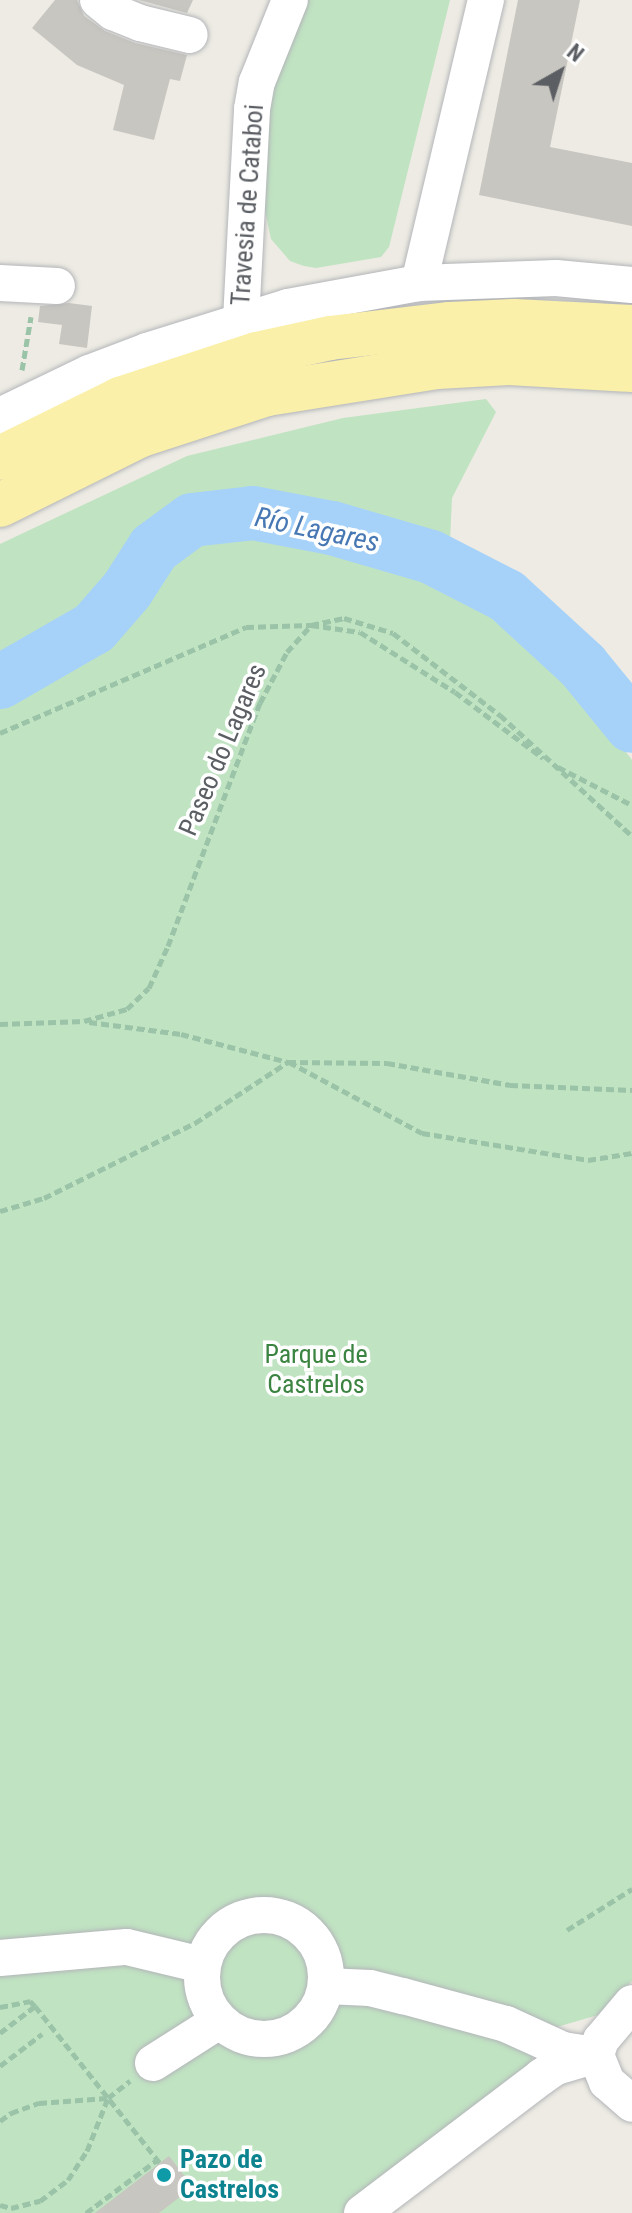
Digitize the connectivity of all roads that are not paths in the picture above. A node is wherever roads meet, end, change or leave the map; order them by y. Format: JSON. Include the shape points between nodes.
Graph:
{"nodes":[{"id":1,"x":98,"y":0,"type":"edge"},
{"id":2,"x":290,"y":0,"type":"edge"},
{"id":3,"x":486,"y":0,"type":"edge"},
{"id":4,"x":190,"y":35,"type":"dead end"},
{"id":5,"x":419,"y":283,"type":"junction"},
{"id":6,"x":632,"y":285,"type":"edge"},
{"id":7,"x":241,"y":320,"type":"junction"},
{"id":8,"x":632,"y":327,"type":"edge"},
{"id":9,"x":632,"y":370,"type":"edge"},
{"id":10,"x":0,"y":416,"type":"edge"},
{"id":11,"x":0,"y":458,"type":"edge"},
{"id":12,"x":0,"y":505,"type":"edge"},
{"id":13,"x":0,"y":1958,"type":"edge"},
{"id":14,"x":202,"y":1965,"type":"junction"},
{"id":15,"x":326,"y":1986,"type":"junction"},
{"id":16,"x":632,"y":2003,"type":"edge"},
{"id":17,"x":219,"y":2021,"type":"junction"},
{"id":18,"x":596,"y":2055,"type":"junction"},
{"id":19,"x":153,"y":2063,"type":"dead end"},
{"id":20,"x":632,"y":2104,"type":"edge"},
{"id":21,"x":362,"y":2213,"type":"edge"}],
"edges":[{"from":1,"to":4,"type":"street","via":[[140,23]]},
{"from":2,"to":7,"type":"street","name":"Travesia de Cataboi","via":[[257,82],[252,109]]},
{"from":3,"to":5,"type":"street"},
{"from":5,"to":6,"type":"street","via":[[556,278]]},
{"from":5,"to":7,"type":"street"},
{"from":7,"to":10,"type":"street","via":[[89,373]]},
{"from":8,"to":11,"type":"main road","via":[[514,321],[330,338],[257,354],[120,399]]},
{"from":9,"to":12,"type":"main road","via":[[466,365],[267,394],[141,435]]},
{"from":13,"to":14,"type":"street","via":[[127,1947]]},
{"from":14,"to":15,"type":"street","via":[[210,1945],[233,1923],[264,1914],[285,1917],[318,1944],[326,1964]]},
{"from":14,"to":17,"type":"street","via":[[201,1985]]},
{"from":15,"to":17,"type":"street","via":[[309,2022],[292,2033],[254,2039]]},
{"from":15,"to":18,"type":"street","via":[[403,1996],[506,2024],[563,2050]]},
{"from":16,"to":18,"type":"street","via":[[601,2040]]},
{"from":17,"to":19,"type":"street"},
{"from":18,"to":20,"type":"street","via":[[607,2082]]},
{"from":18,"to":21,"type":"street","via":[[548,2072]]}]}
